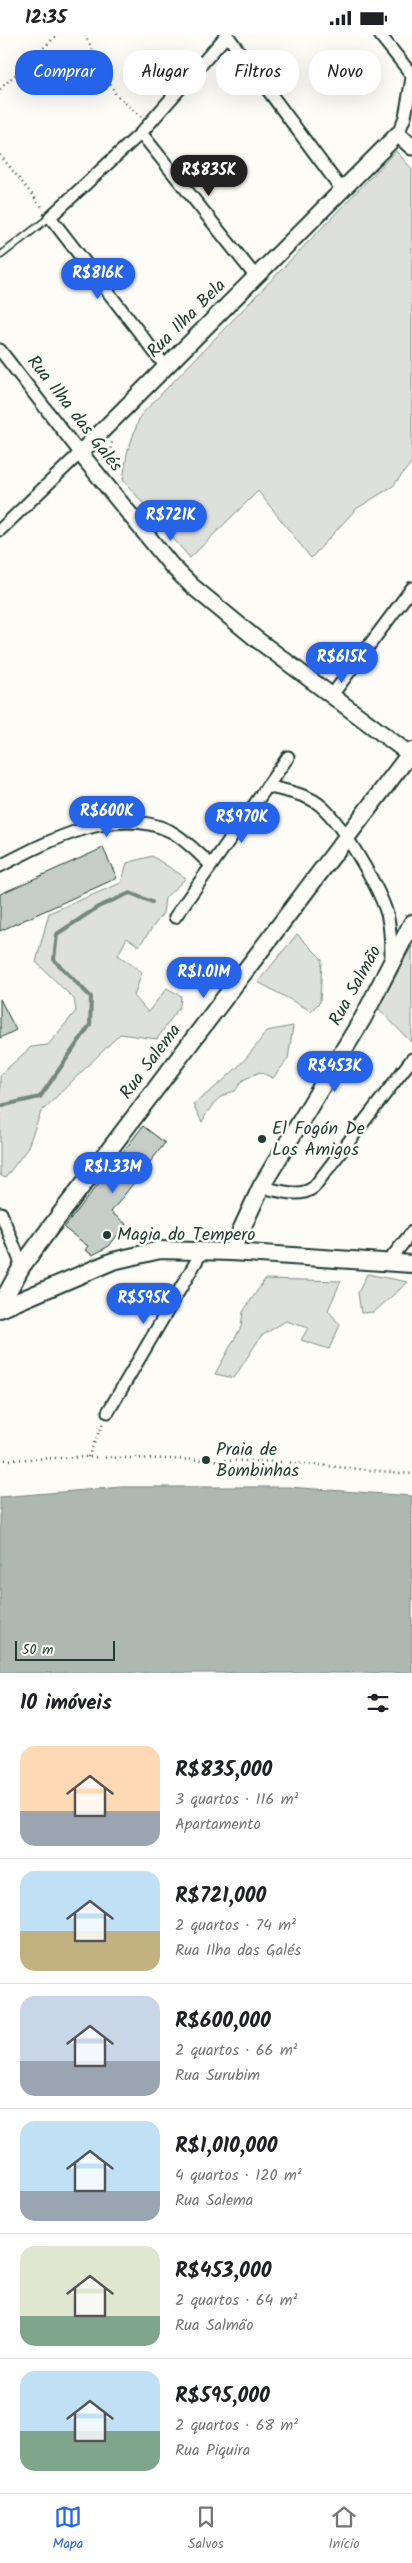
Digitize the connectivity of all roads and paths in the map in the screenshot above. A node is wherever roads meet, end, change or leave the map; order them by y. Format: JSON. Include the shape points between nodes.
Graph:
{"nodes":[{"id":1,"x":57,"y":35,"type":"edge"},
{"id":2,"x":85,"y":35,"type":"edge"},
{"id":3,"x":227,"y":35,"type":"edge"},
{"id":4,"x":380,"y":35,"type":"edge"},
{"id":5,"x":412,"y":77,"type":"edge"},
{"id":6,"x":0,"y":89,"type":"edge"},
{"id":7,"x":142,"y":133,"type":"junction"},
{"id":8,"x":398,"y":134,"type":"junction"},
{"id":9,"x":412,"y":147,"type":"edge"},
{"id":10,"x":0,"y":155,"type":"edge"},
{"id":11,"x":342,"y":190,"type":"junction"},
{"id":12,"x":50,"y":217,"type":"junction"},
{"id":13,"x":1,"y":255,"type":"edge"},
{"id":14,"x":256,"y":277,"type":"junction"},
{"id":15,"x":0,"y":349,"type":"edge"},
{"id":16,"x":166,"y":367,"type":"junction"},
{"id":17,"x":115,"y":435,"type":"dead end"},
{"id":18,"x":80,"y":453,"type":"junction"},
{"id":19,"x":108,"y":471,"type":"dead end"},
{"id":20,"x":0,"y":530,"type":"edge"},
{"id":21,"x":412,"y":588,"type":"edge"},
{"id":22,"x":332,"y":695,"type":"junction"},
{"id":23,"x":411,"y":754,"type":"edge"},
{"id":24,"x":288,"y":757,"type":"dead end"},
{"id":25,"x":267,"y":786,"type":"junction"},
{"id":26,"x":347,"y":839,"type":"junction"},
{"id":27,"x":0,"y":865,"type":"edge"},
{"id":28,"x":211,"y":865,"type":"junction"},
{"id":29,"x":175,"y":917,"type":"dead end"},
{"id":30,"x":412,"y":923,"type":"edge"},
{"id":31,"x":392,"y":963,"type":"junction"},
{"id":32,"x":412,"y":1059,"type":"edge"},
{"id":33,"x":261,"y":1187,"type":"junction"},
{"id":34,"x":1,"y":1213,"type":"edge"},
{"id":35,"x":412,"y":1232,"type":"edge"},
{"id":36,"x":202,"y":1250,"type":"junction"},
{"id":37,"x":231,"y":1252,"type":"junction"},
{"id":38,"x":388,"y":1263,"type":"junction"},
{"id":39,"x":412,"y":1264,"type":"edge"},
{"id":40,"x":22,"y":1266,"type":"junction"},
{"id":41,"x":0,"y":1307,"type":"edge"},
{"id":42,"x":108,"y":1412,"type":"joint"},
{"id":43,"x":87,"y":1457,"type":"junction"},
{"id":44,"x":0,"y":1461,"type":"edge"},
{"id":45,"x":412,"y":1474,"type":"edge"}],
"edges":[{"from":1,"to":6,"type":"path"},
{"from":2,"to":7,"type":"path","via":[[116,95],[140,116]]},
{"from":3,"to":7,"type":"street"},
{"from":3,"to":11,"type":"street"},
{"from":4,"to":5,"type":"street"},
{"from":5,"to":8,"type":"street","via":[[405,117]]},
{"from":7,"to":12,"type":"street"},
{"from":7,"to":14,"type":"street"},
{"from":8,"to":9,"type":"street"},
{"from":8,"to":11,"type":"street","name":"Rua Ilha Bela"},
{"from":10,"to":12,"type":"path"},
{"from":11,"to":14,"type":"street","name":"Rua Ilha Bela"},
{"from":12,"to":13,"type":"lane"},
{"from":12,"to":16,"type":"street"},
{"from":14,"to":16,"type":"street","name":"Rua Ilha Bela"},
{"from":15,"to":18,"type":"street","name":"Rua Ilha das Galés"},
{"from":16,"to":18,"type":"street","name":"Rua Ilha Bela"},
{"from":17,"to":19,"type":"path"},
{"from":18,"to":20,"type":"street","name":"Rua Ilha Bela"},
{"from":18,"to":22,"type":"street","name":"Rua Ilha das Galés","via":[[171,565],[192,586]]},
{"from":21,"to":22,"type":"street"},
{"from":22,"to":23,"type":"street","name":"Rua Ilha das Galés"},
{"from":23,"to":26,"type":"main road","name":"Rua Salema"},
{"from":24,"to":25,"type":"street"},
{"from":25,"to":26,"type":"street","via":[[321,805]]},
{"from":25,"to":28,"type":"street"},
{"from":26,"to":31,"type":"street","via":[[386,911]]},
{"from":26,"to":40,"type":"main road","name":"Rua Salema"},
{"from":27,"to":28,"type":"street","via":[[77,831],[140,823],[172,832]]},
{"from":28,"to":29,"type":"street"},
{"from":30,"to":31,"type":"main road","name":"Rua Salmão"},
{"from":31,"to":33,"type":"main road","name":"Rua Salmão","via":[[363,1018]]},
{"from":32,"to":33,"type":"street","via":[[314,1187],[308,1192],[298,1193]]},
{"from":33,"to":37,"type":"main road","name":"Rua Salmão"},
{"from":34,"to":40,"type":"street"},
{"from":35,"to":38,"type":"street"},
{"from":36,"to":37,"type":"main road"},
{"from":36,"to":41,"type":"main road","via":[[139,1253]]},
{"from":36,"to":42,"type":"street"},
{"from":37,"to":38,"type":"main road"},
{"from":38,"to":39,"type":"main road"},
{"from":40,"to":41,"type":"main road","name":"Rua Salema"},
{"from":42,"to":43,"type":"path"},
{"from":43,"to":44,"type":"path"},
{"from":43,"to":45,"type":"path","via":[[285,1462]]}]}
